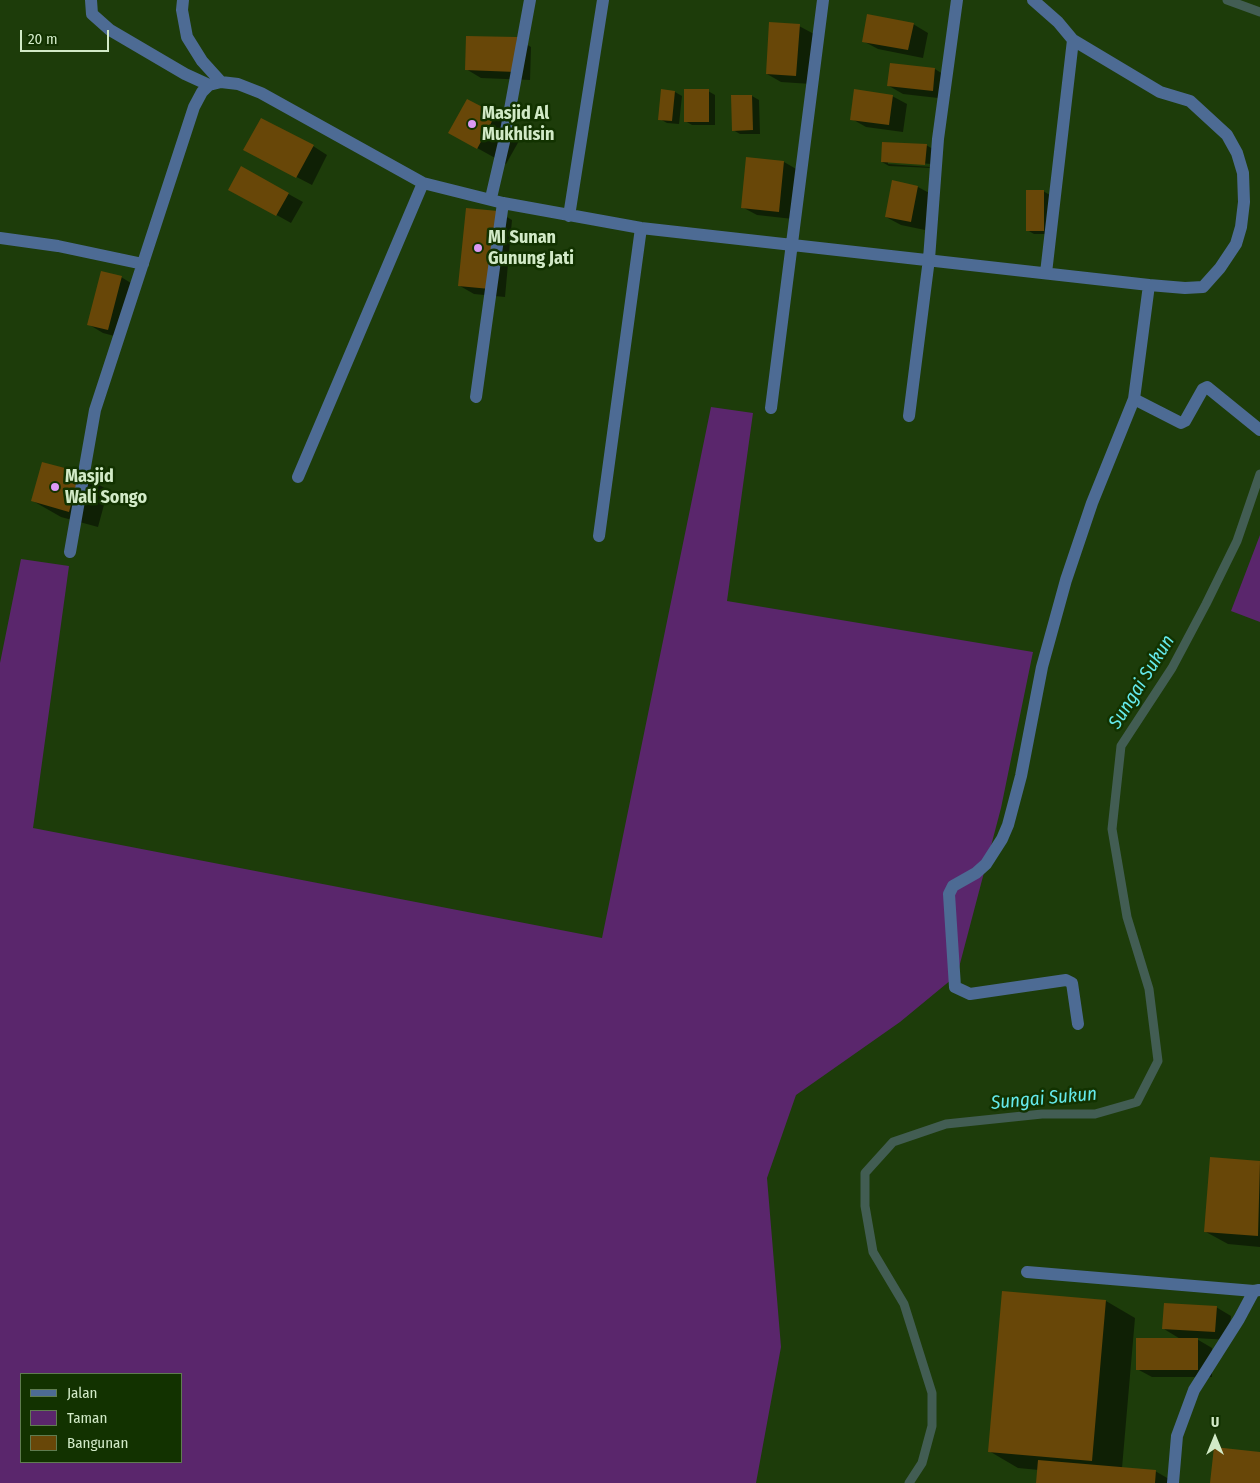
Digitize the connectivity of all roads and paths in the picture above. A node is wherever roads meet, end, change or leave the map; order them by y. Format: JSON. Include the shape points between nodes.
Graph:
{"nodes":[{"id":1,"x":91,"y":0,"type":"edge"},
{"id":2,"x":183,"y":0,"type":"edge"},
{"id":3,"x":530,"y":0,"type":"edge"},
{"id":4,"x":602,"y":0,"type":"edge"},
{"id":5,"x":823,"y":0,"type":"edge"},
{"id":6,"x":957,"y":0,"type":"edge"},
{"id":7,"x":1033,"y":0,"type":"edge"},
{"id":8,"x":1073,"y":40,"type":"junction"},
{"id":9,"x":215,"y":83,"type":"junction"},
{"id":10,"x":423,"y":183,"type":"junction"},
{"id":11,"x":497,"y":201,"type":"junction"},
{"id":12,"x":569,"y":216,"type":"junction"},
{"id":13,"x":641,"y":228,"type":"junction"},
{"id":14,"x":0,"y":238,"type":"edge"},
{"id":15,"x":792,"y":244,"type":"junction"},
{"id":16,"x":929,"y":259,"type":"junction"},
{"id":17,"x":143,"y":264,"type":"junction"},
{"id":18,"x":1046,"y":273,"type":"junction"},
{"id":19,"x":1149,"y":285,"type":"junction"},
{"id":20,"x":476,"y":397,"type":"dead end"},
{"id":21,"x":1134,"y":399,"type":"junction"},
{"id":22,"x":771,"y":408,"type":"dead end"},
{"id":23,"x":909,"y":416,"type":"dead end"},
{"id":24,"x":1256,"y":427,"type":"edge"},
{"id":25,"x":298,"y":477,"type":"dead end"},
{"id":26,"x":599,"y":536,"type":"dead end"},
{"id":27,"x":70,"y":552,"type":"dead end"},
{"id":28,"x":1078,"y":1024,"type":"dead end"},
{"id":29,"x":1027,"y":1272,"type":"dead end"},
{"id":30,"x":1257,"y":1291,"type":"edge"},
{"id":31,"x":1172,"y":1483,"type":"edge"}],
"edges":[{"from":1,"to":9,"type":"street","via":[[92,14],[110,30],[185,74]]},
{"from":2,"to":9,"type":"street","via":[[187,37]]},
{"from":3,"to":11,"type":"street"},
{"from":4,"to":12,"type":"street"},
{"from":5,"to":15,"type":"street"},
{"from":6,"to":16,"type":"street","via":[[938,139]]},
{"from":7,"to":8,"type":"street"},
{"from":8,"to":18,"type":"street"},
{"from":8,"to":19,"type":"street","via":[[1160,92],[1190,101],[1227,135],[1238,153],[1244,193],[1241,227],[1236,244],[1220,268],[1203,287]]},
{"from":9,"to":10,"type":"street","via":[[238,84],[261,93]]},
{"from":9,"to":17,"type":"street","via":[[202,92],[194,108]]},
{"from":10,"to":11,"type":"street"},
{"from":10,"to":25,"type":"street"},
{"from":11,"to":12,"type":"street"},
{"from":11,"to":20,"type":"street"},
{"from":12,"to":13,"type":"street"},
{"from":13,"to":15,"type":"street"},
{"from":13,"to":26,"type":"street"},
{"from":14,"to":17,"type":"street","via":[[58,246]]},
{"from":15,"to":16,"type":"street"},
{"from":15,"to":22,"type":"street"},
{"from":16,"to":18,"type":"street"},
{"from":16,"to":23,"type":"street"},
{"from":17,"to":27,"type":"street","via":[[95,410]]},
{"from":18,"to":19,"type":"street"},
{"from":19,"to":21,"type":"street"},
{"from":21,"to":24,"type":"street","via":[[1181,423],[1207,387]]},
{"from":21,"to":28,"type":"street","via":[[1092,503],[1066,580],[1042,667],[1008,825],[986,864],[952,886],[949,894],[956,988],[970,994],[1066,980],[1072,983]]},
{"from":29,"to":30,"type":"street"},
{"from":30,"to":31,"type":"street","via":[[1194,1390],[1177,1436]]}]}
